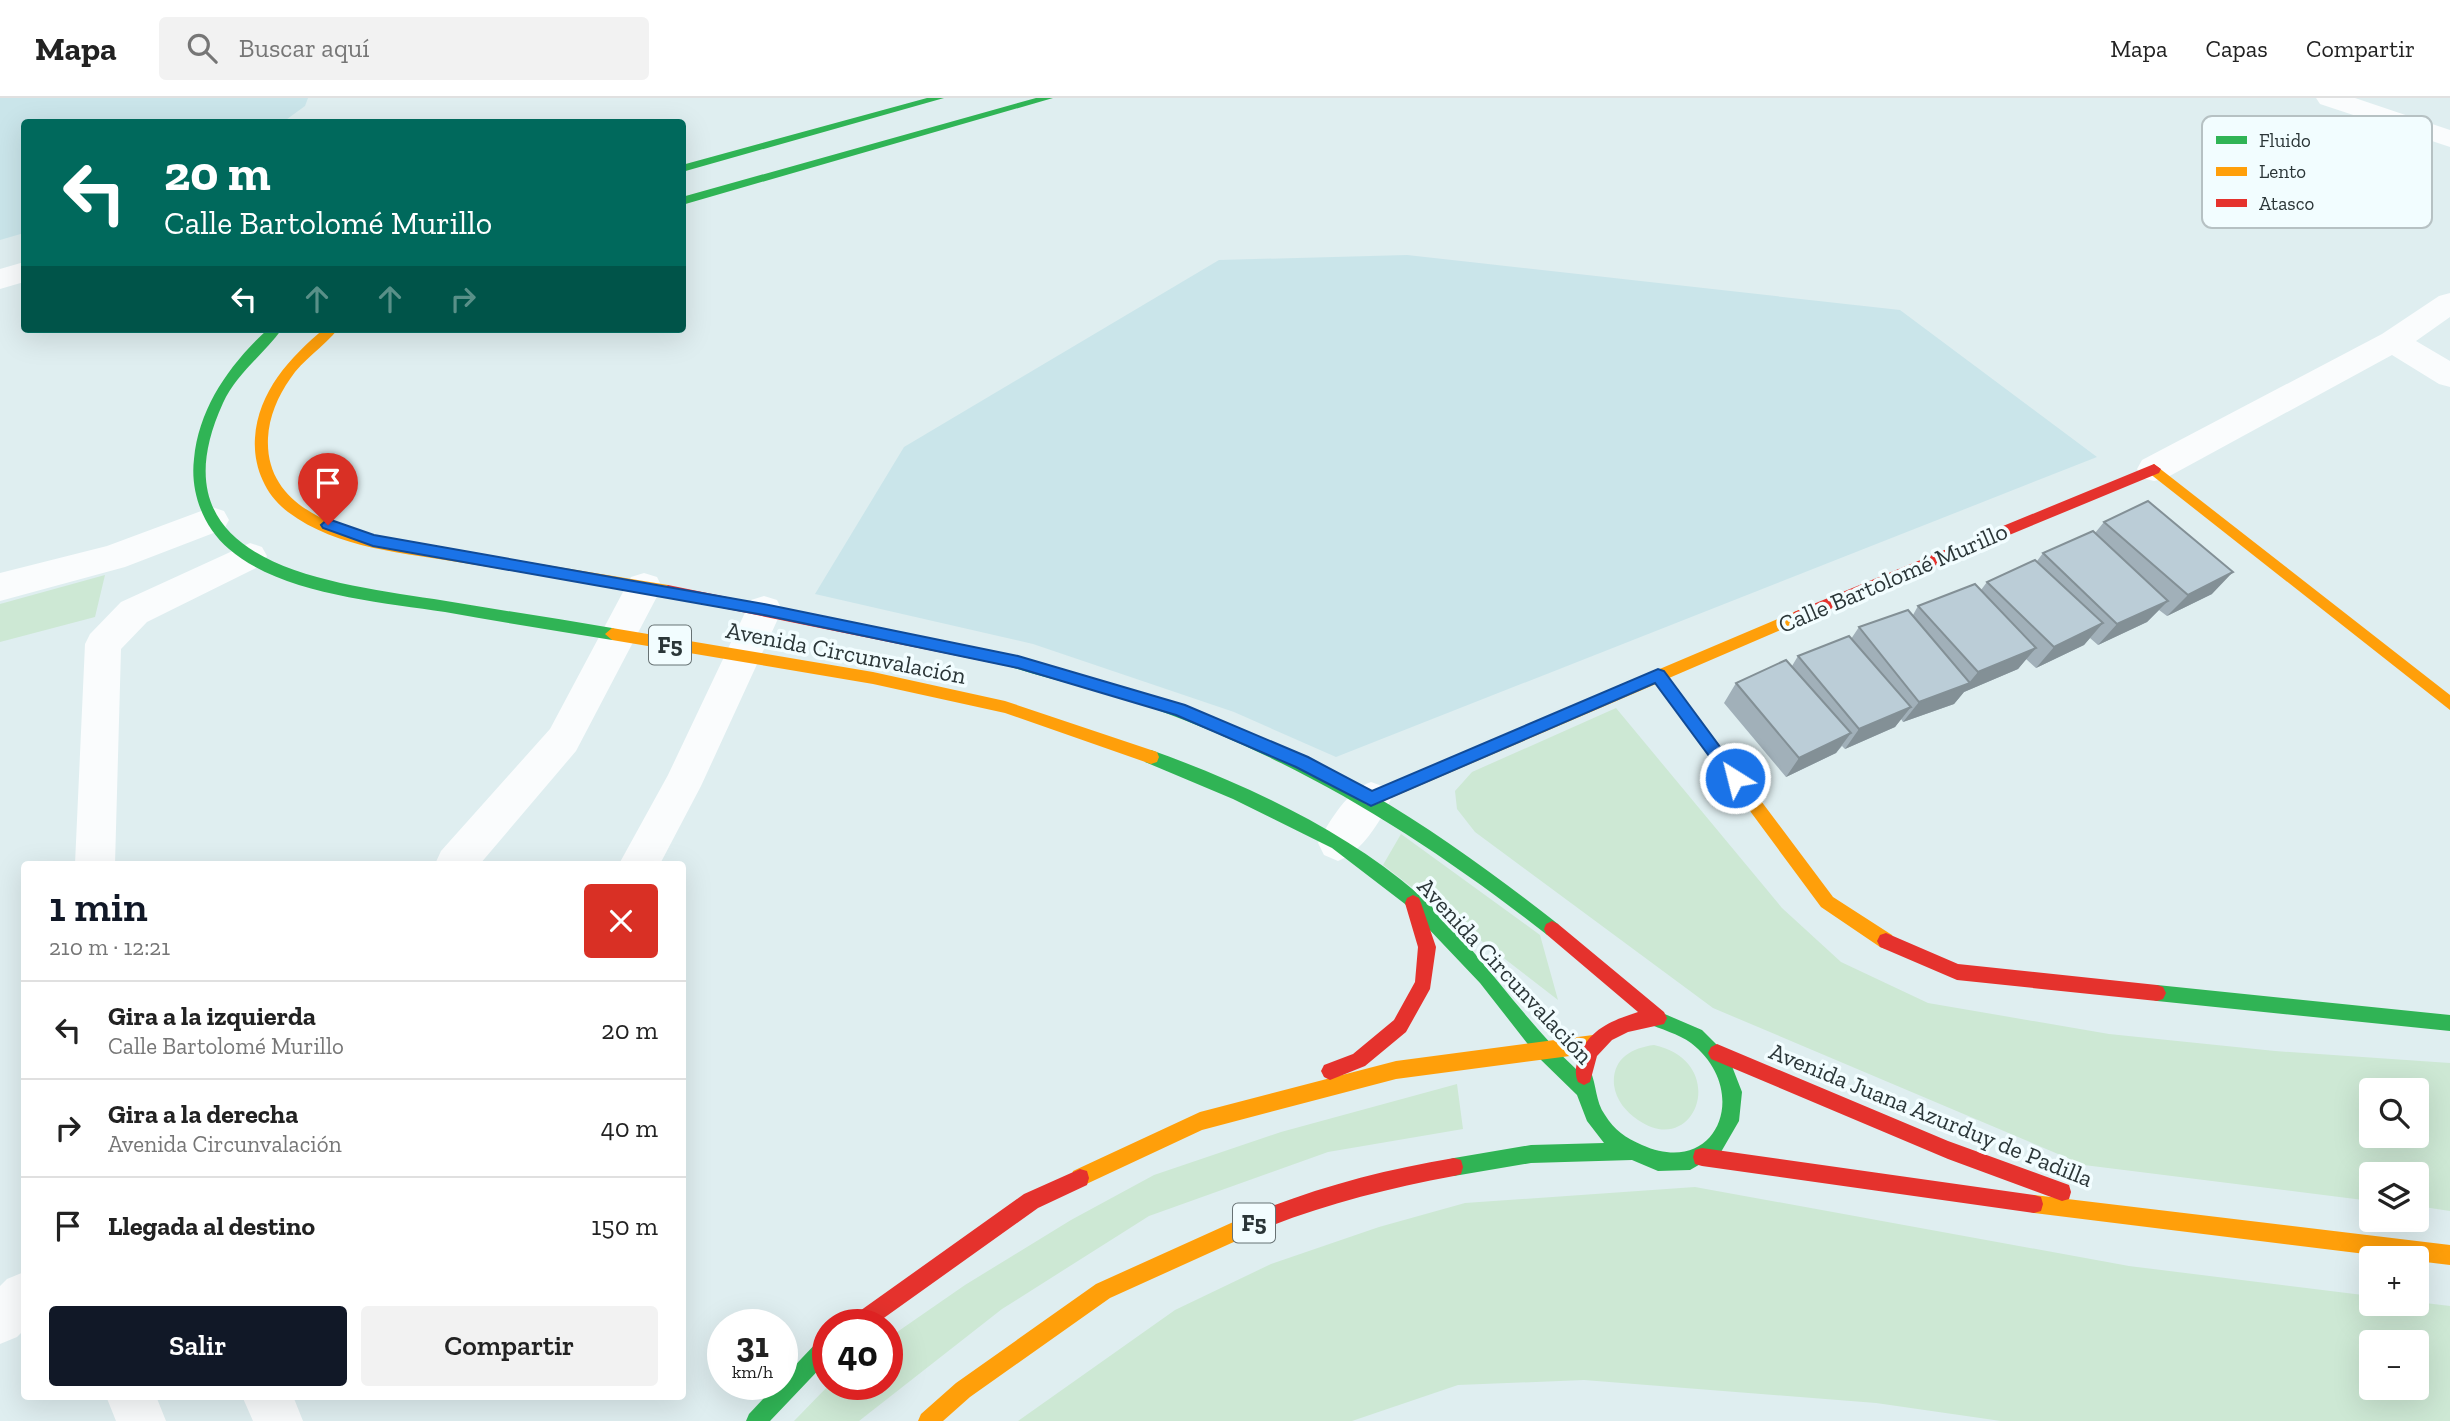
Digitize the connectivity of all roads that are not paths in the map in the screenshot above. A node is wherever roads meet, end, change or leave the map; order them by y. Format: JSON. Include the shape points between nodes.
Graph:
{"nodes":[{"id":1,"x":939,"y":98,"type":"edge"},
{"id":2,"x":1048,"y":98,"type":"edge"},
{"id":3,"x":2329,"y":98,"type":"edge"},
{"id":4,"x":2382,"y":116,"type":"edge"},
{"id":5,"x":2432,"y":133,"type":"edge"},
{"id":6,"x":2450,"y":139,"type":"edge"},
{"id":7,"x":686,"y":168,"type":"edge"},
{"id":8,"x":686,"y":200,"type":"edge"},
{"id":9,"x":21,"y":273,"type":"edge"},
{"id":10,"x":0,"y":279,"type":"edge"},
{"id":11,"x":2450,"y":303,"type":"edge"},
{"id":12,"x":272,"y":333,"type":"edge"},
{"id":13,"x":327,"y":333,"type":"edge"},
{"id":14,"x":2393,"y":341,"type":"junction"},
{"id":15,"x":2450,"y":376,"type":"edge"},
{"id":16,"x":2154,"y":469,"type":"junction"},
{"id":17,"x":212,"y":520,"type":"junction"},
{"id":18,"x":250,"y":556,"type":"junction"},
{"id":19,"x":0,"y":587,"type":"edge"},
{"id":20,"x":644,"y":587,"type":"junction"},
{"id":21,"x":764,"y":610,"type":"junction"},
{"id":22,"x":619,"y":637,"type":"junction"},
{"id":23,"x":741,"y":655,"type":"junction"},
{"id":24,"x":1658,"y":675,"type":"junction"},
{"id":25,"x":2450,"y":704,"type":"edge"},
{"id":26,"x":1371,"y":799,"type":"junction"},
{"id":27,"x":1338,"y":843,"type":"junction"},
{"id":28,"x":95,"y":861,"type":"edge"},
{"id":29,"x":458,"y":861,"type":"edge"},
{"id":30,"x":641,"y":861,"type":"edge"},
{"id":31,"x":1411,"y":899,"type":"junction"},
{"id":32,"x":1658,"y":1018,"type":"junction"},
{"id":33,"x":2450,"y":1023,"type":"edge"},
{"id":34,"x":1593,"y":1044,"type":"junction"},
{"id":35,"x":1544,"y":1051,"type":"junction"},
{"id":36,"x":1717,"y":1053,"type":"junction"},
{"id":37,"x":1584,"y":1089,"type":"junction"},
{"id":38,"x":1200,"y":1121,"type":"junction"},
{"id":39,"x":1628,"y":1152,"type":"junction"},
{"id":40,"x":1702,"y":1157,"type":"junction"},
{"id":41,"x":2130,"y":1217,"type":"junction"},
{"id":42,"x":2450,"y":1255,"type":"edge"},
{"id":43,"x":21,"y":1299,"type":"edge"},
{"id":44,"x":879,"y":1309,"type":"edge"},
{"id":45,"x":0,"y":1320,"type":"edge"},
{"id":46,"x":21,"y":1337,"type":"edge"},
{"id":47,"x":0,"y":1344,"type":"edge"},
{"id":48,"x":812,"y":1362,"type":"edge"},
{"id":49,"x":133,"y":1400,"type":"edge"},
{"id":50,"x":269,"y":1400,"type":"edge"},
{"id":51,"x":141,"y":1421,"type":"edge"},
{"id":52,"x":278,"y":1421,"type":"edge"},
{"id":53,"x":756,"y":1421,"type":"edge"},
{"id":54,"x":928,"y":1421,"type":"edge"}],
"edges":[{"from":1,"to":7,"type":"main road"},
{"from":2,"to":8,"type":"main road"},
{"from":3,"to":4,"type":"street"},
{"from":5,"to":6,"type":"street"},
{"from":9,"to":10,"type":"street"},
{"from":11,"to":14,"type":"street","name":"Calle Bartolomé Murillo"},
{"from":12,"to":17,"type":"main road","name":"Avenida Circunvalación","number":"F5","via":[[232,375],[200,448],[199,489]]},
{"from":13,"to":20,"type":"main road","name":"Avenida Circunvalación","number":"F5","via":[[308,348],[272,394],[262,433],[261,465],[278,495],[306,517],[373,541]]},
{"from":14,"to":15,"type":"street"},
{"from":14,"to":16,"type":"street","name":"Calle Bartolomé Murillo"},
{"from":16,"to":24,"type":"main road","name":"Calle Bartolomé Murillo"},
{"from":16,"to":25,"type":"main road"},
{"from":17,"to":18,"type":"main road","name":"Avenida Circunvalación","number":"F5","via":[[229,542]]},
{"from":17,"to":19,"type":"street","via":[[113,558]]},
{"from":18,"to":22,"type":"main road","name":"Avenida Circunvalación","number":"F5","via":[[293,574],[365,593]]},
{"from":18,"to":28,"type":"street","via":[[134,612],[103,644]]},
{"from":20,"to":21,"type":"main road","name":"Avenida Circunvalación","number":"F5"},
{"from":20,"to":22,"type":"street"},
{"from":21,"to":23,"type":"street"},
{"from":21,"to":26,"type":"main road","name":"Avenida Circunvalación","number":"F5","via":[[1018,662],[1179,710],[1302,762]]},
{"from":22,"to":23,"type":"main road","name":"Avenida Circunvalación","number":"F5"},
{"from":22,"to":29,"type":"street","via":[[563,740]]},
{"from":23,"to":27,"type":"main road","name":"Avenida Circunvalación","number":"F5","via":[[1005,707],[1170,764]]},
{"from":23,"to":30,"type":"street","via":[[682,786]]},
{"from":24,"to":26,"type":"main road","name":"Calle Bartolomé Murillo"},
{"from":24,"to":33,"type":"main road","via":[[1827,902],[1885,941],[1957,972]]},
{"from":26,"to":27,"type":"street","name":"Calle Bartolomé Murillo"},
{"from":26,"to":32,"type":"main road","name":"Avenida Circunvalación","number":"F5","via":[[1439,842],[1558,932]]},
{"from":27,"to":31,"type":"main road","name":"Avenida Circunvalación","number":"F5"},
{"from":31,"to":35,"type":"main road","name":"Avenida Circunvalación","number":"F5","via":[[1486,977]]},
{"from":31,"to":38,"type":"main road","via":[[1427,947],[1424,983],[1400,1026],[1359,1060]]},
{"from":32,"to":34,"type":"main road","number":"F5","via":[[1629,1018],[1608,1028]]},
{"from":32,"to":36,"type":"main road","number":"F5","via":[[1677,1022],[1699,1035]]},
{"from":34,"to":35,"type":"main road"},
{"from":34,"to":37,"type":"main road","via":[[1584,1065]]},
{"from":35,"to":37,"type":"main road","name":"Avenida Circunvalación","number":"F5"},
{"from":35,"to":38,"type":"main road","via":[[1396,1070]]},
{"from":36,"to":40,"type":"main road","number":"F5","via":[[1730,1076],[1735,1100],[1731,1123],[1720,1142]]},
{"from":36,"to":41,"type":"main road","name":"Avenida Juana Azurduy de Padilla","via":[[1948,1150]]},
{"from":37,"to":39,"type":"main road","number":"F5","via":[[1592,1113],[1607,1135]]},
{"from":38,"to":44,"type":"main road","via":[[1031,1201]]},
{"from":39,"to":40,"type":"main road","number":"F5","via":[[1654,1162],[1679,1163]]},
{"from":39,"to":54,"type":"main road","number":"F5","via":[[1531,1154],[1417,1173],[1287,1208],[1103,1291],[963,1390]]},
{"from":40,"to":41,"type":"main road","name":"Avenida Juana Azurduy de Padilla"},
{"from":41,"to":42,"type":"main road","name":"Avenida Juana Azurduy de Padilla"},
{"from":43,"to":45,"type":"street"},
{"from":46,"to":47,"type":"street"},
{"from":48,"to":53,"type":"main road"},
{"from":49,"to":51,"type":"street"},
{"from":50,"to":52,"type":"street"}]}
